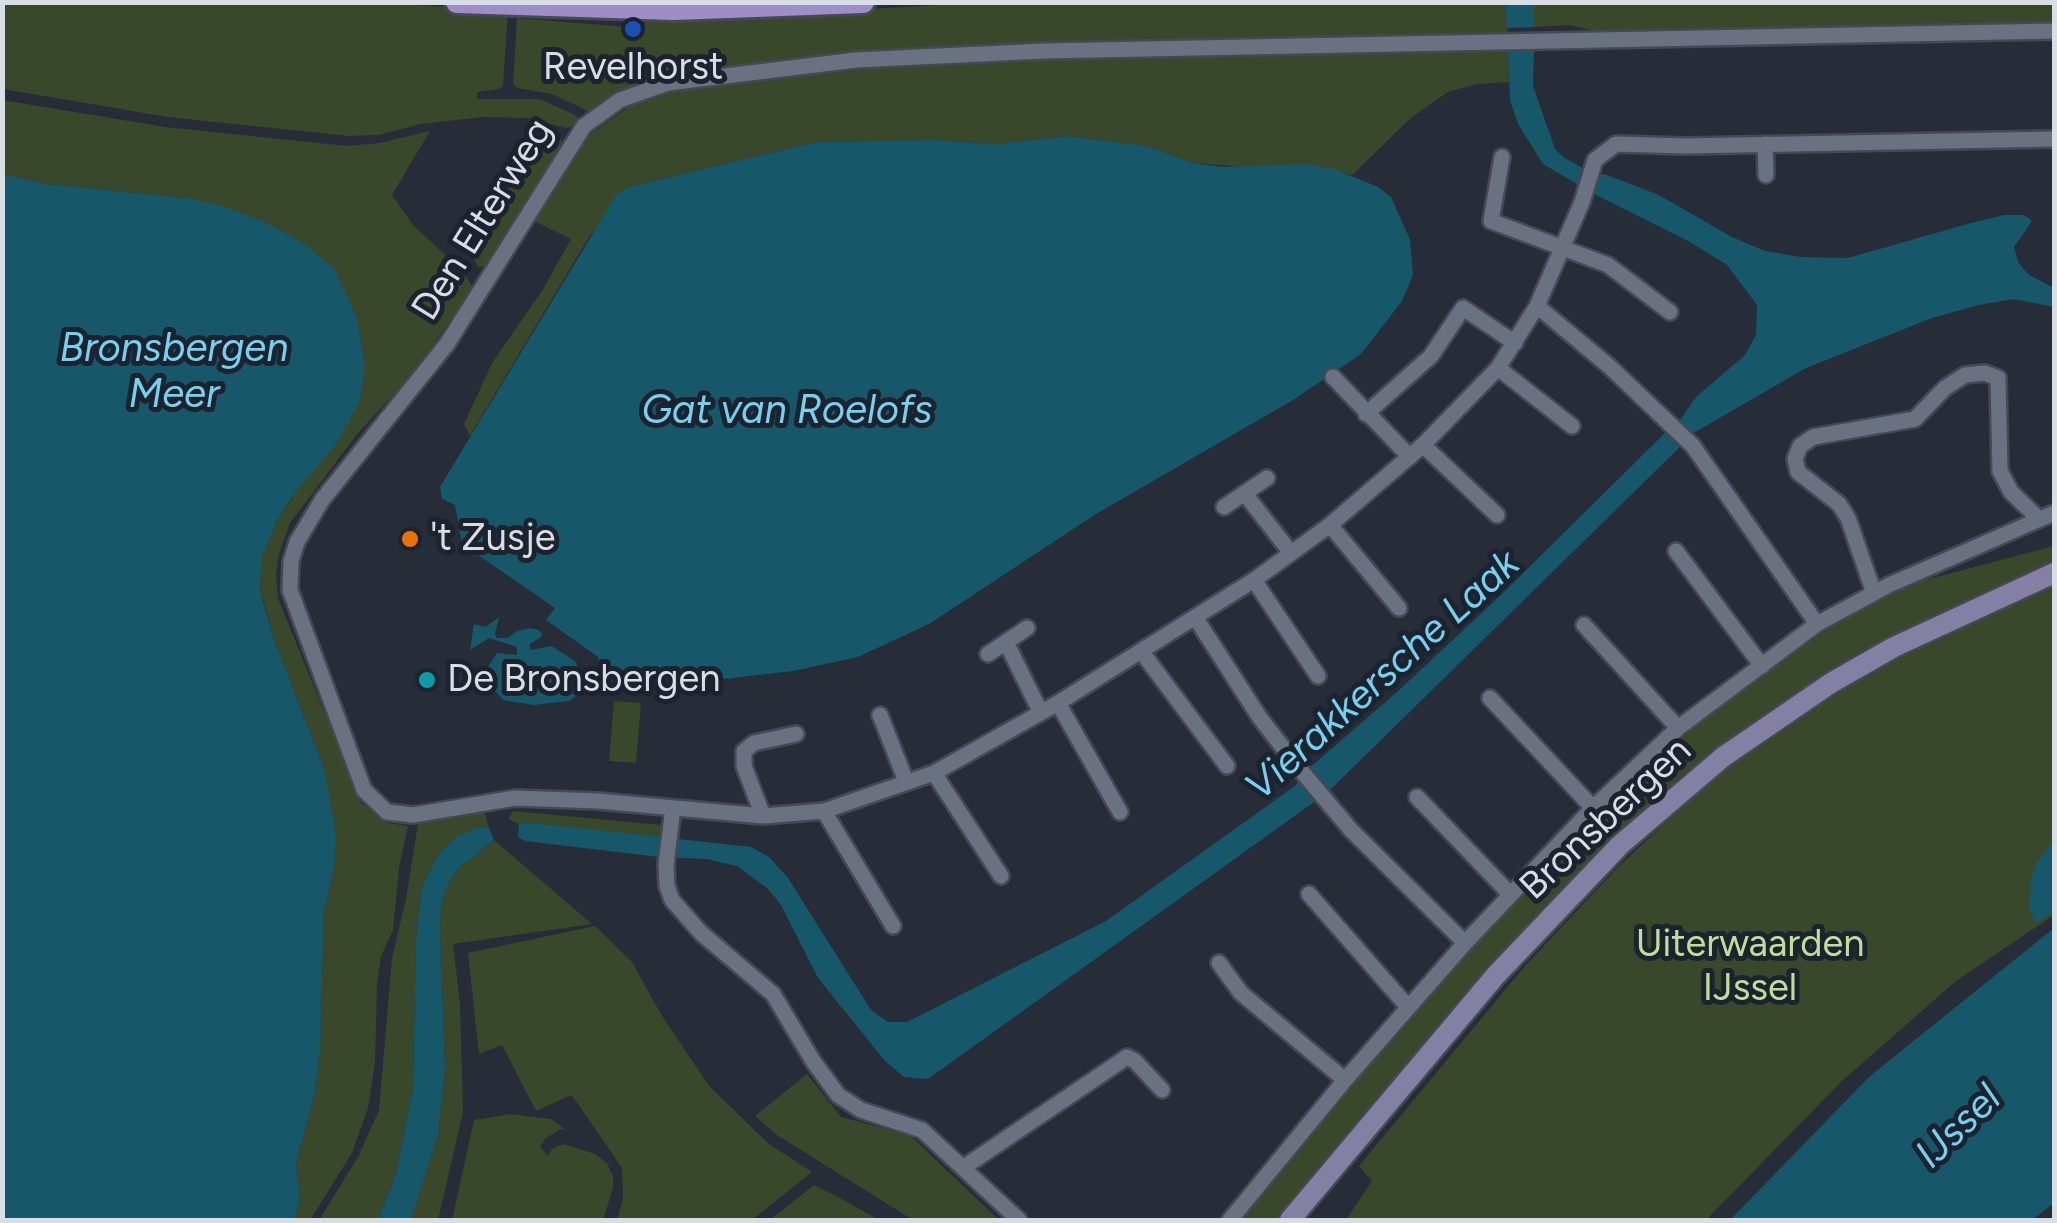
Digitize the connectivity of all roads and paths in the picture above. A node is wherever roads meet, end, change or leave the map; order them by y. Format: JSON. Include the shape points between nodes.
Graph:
{"nodes":[{"id":1,"x":457,"y":2,"type":"edge"},
{"id":2,"x":863,"y":2,"type":"edge"},
{"id":3,"x":478,"y":3,"type":"edge"},
{"id":4,"x":2054,"y":31,"type":"edge"},
{"id":5,"x":2054,"y":139,"type":"edge"},
{"id":6,"x":1765,"y":144,"type":"junction"},
{"id":7,"x":1502,"y":157,"type":"dead end"},
{"id":8,"x":1766,"y":175,"type":"dead end"},
{"id":9,"x":1564,"y":246,"type":"junction"},
{"id":10,"x":1538,"y":306,"type":"junction"},
{"id":11,"x":1670,"y":312,"type":"dead end"},
{"id":12,"x":1516,"y":343,"type":"junction"},
{"id":13,"x":1498,"y":368,"type":"junction"},
{"id":14,"x":1333,"y":377,"type":"dead end"},
{"id":15,"x":1366,"y":414,"type":"junction"},
{"id":16,"x":1572,"y":426,"type":"dead end"},
{"id":17,"x":1423,"y":446,"type":"junction"},
{"id":18,"x":1410,"y":457,"type":"junction"},
{"id":19,"x":1267,"y":478,"type":"dead end"},
{"id":20,"x":1245,"y":494,"type":"junction"},
{"id":21,"x":1224,"y":507,"type":"dead end"},
{"id":22,"x":1497,"y":515,"type":"dead end"},
{"id":23,"x":2047,"y":516,"type":"edge"},
{"id":24,"x":1330,"y":524,"type":"junction"},
{"id":25,"x":1676,"y":551,"type":"dead end"},
{"id":26,"x":1291,"y":553,"type":"junction"},
{"id":27,"x":2054,"y":574,"type":"edge"},
{"id":28,"x":1254,"y":580,"type":"junction"},
{"id":29,"x":1874,"y":593,"type":"junction"},
{"id":30,"x":1399,"y":608,"type":"dead end"},
{"id":31,"x":1196,"y":617,"type":"junction"},
{"id":32,"x":1584,"y":624,"type":"dead end"},
{"id":33,"x":1817,"y":624,"type":"junction"},
{"id":34,"x":1027,"y":628,"type":"dead end"},
{"id":35,"x":1006,"y":642,"type":"junction"},
{"id":36,"x":1141,"y":651,"type":"junction"},
{"id":37,"x":988,"y":654,"type":"dead end"},
{"id":38,"x":1762,"y":666,"type":"junction"},
{"id":39,"x":1318,"y":676,"type":"dead end"},
{"id":40,"x":1490,"y":698,"type":"dead end"},
{"id":41,"x":1058,"y":703,"type":"junction"},
{"id":42,"x":1040,"y":711,"type":"junction"},
{"id":43,"x":880,"y":716,"type":"dead end"},
{"id":44,"x":1678,"y":728,"type":"junction"},
{"id":45,"x":796,"y":734,"type":"dead end"},
{"id":46,"x":1227,"y":766,"type":"dead end"},
{"id":47,"x":934,"y":773,"type":"junction"},
{"id":48,"x":906,"y":781,"type":"junction"},
{"id":49,"x":1417,"y":797,"type":"dead end"},
{"id":50,"x":673,"y":808,"type":"junction"},
{"id":51,"x":1593,"y":808,"type":"junction"},
{"id":52,"x":824,"y":810,"type":"junction"},
{"id":53,"x":1120,"y":812,"type":"dead end"},
{"id":54,"x":763,"y":816,"type":"junction"},
{"id":55,"x":1001,"y":876,"type":"dead end"},
{"id":56,"x":1309,"y":894,"type":"dead end"},
{"id":57,"x":1510,"y":894,"type":"junction"},
{"id":58,"x":893,"y":926,"type":"dead end"},
{"id":59,"x":1464,"y":944,"type":"junction"},
{"id":60,"x":1219,"y":963,"type":"dead end"},
{"id":61,"x":1408,"y":1007,"type":"junction"},
{"id":62,"x":1345,"y":1080,"type":"junction"},
{"id":63,"x":1162,"y":1090,"type":"dead end"},
{"id":64,"x":964,"y":1167,"type":"junction"},
{"id":65,"x":1019,"y":1220,"type":"edge"},
{"id":66,"x":1230,"y":1220,"type":"edge"},
{"id":67,"x":1290,"y":1220,"type":"edge"}],
"edges":[{"from":1,"to":3,"type":"main road"},
{"from":2,"to":3,"type":"main road","via":[[674,9]]},
{"from":4,"to":50,"type":"street","name":"Den Elterweg","via":[[1044,50],[856,60],[668,83],[620,100],[584,126],[447,344],[322,500],[290,561],[290,590],[364,790],[376,804],[398,815],[495,799]]},
{"from":5,"to":6,"type":"street"},
{"from":6,"to":8,"type":"street"},
{"from":6,"to":9,"type":"street","via":[[1616,144],[1595,160]]},
{"from":7,"to":9,"type":"street","via":[[1491,220]]},
{"from":9,"to":10,"type":"street"},
{"from":9,"to":11,"type":"street","via":[[1624,274]]},
{"from":10,"to":12,"type":"street"},
{"from":10,"to":33,"type":"street","via":[[1693,446]]},
{"from":12,"to":13,"type":"street"},
{"from":12,"to":15,"type":"street","via":[[1463,308],[1431,356]]},
{"from":13,"to":16,"type":"street"},
{"from":13,"to":17,"type":"street"},
{"from":14,"to":15,"type":"street"},
{"from":15,"to":18,"type":"street"},
{"from":17,"to":18,"type":"street"},
{"from":17,"to":22,"type":"street"},
{"from":18,"to":24,"type":"street"},
{"from":19,"to":20,"type":"street"},
{"from":20,"to":21,"type":"street"},
{"from":20,"to":26,"type":"street"},
{"from":23,"to":29,"type":"street","name":"Bronsbergen"},
{"from":23,"to":29,"type":"street","name":"Bronsbergen","via":[[2011,492],[2000,471],[1998,378],[1985,373],[1945,388],[1915,419],[1812,437],[1800,446],[1798,472],[1848,518]]},
{"from":24,"to":26,"type":"street"},
{"from":24,"to":30,"type":"street"},
{"from":25,"to":38,"type":"street"},
{"from":26,"to":28,"type":"street"},
{"from":27,"to":67,"type":"street","name":"Bronsbergen","via":[[1894,647],[1723,757],[1620,845],[1510,961]]},
{"from":28,"to":31,"type":"street"},
{"from":28,"to":39,"type":"street"},
{"from":29,"to":33,"type":"street","name":"Bronsbergen"},
{"from":31,"to":36,"type":"street"},
{"from":31,"to":59,"type":"street","via":[[1298,768]]},
{"from":32,"to":44,"type":"street","name":"Bronsbergen"},
{"from":33,"to":38,"type":"street","name":"Bronsbergen"},
{"from":34,"to":35,"type":"street"},
{"from":35,"to":37,"type":"street"},
{"from":35,"to":42,"type":"street"},
{"from":36,"to":41,"type":"street"},
{"from":36,"to":46,"type":"street"},
{"from":38,"to":44,"type":"street","name":"Bronsbergen"},
{"from":40,"to":51,"type":"street","name":"Bronsbergen"},
{"from":41,"to":42,"type":"street"},
{"from":41,"to":53,"type":"street"},
{"from":42,"to":47,"type":"street"},
{"from":43,"to":48,"type":"street"},
{"from":44,"to":51,"type":"street","name":"Bronsbergen"},
{"from":45,"to":54,"type":"street","via":[[744,751]]},
{"from":47,"to":48,"type":"street"},
{"from":47,"to":55,"type":"street"},
{"from":48,"to":52,"type":"street"},
{"from":49,"to":57,"type":"street","name":"Bronsbergen"},
{"from":50,"to":54,"type":"street"},
{"from":50,"to":64,"type":"street","via":[[666,864],[672,900],[773,994],[838,1096],[922,1130]]},
{"from":51,"to":57,"type":"street","name":"Bronsbergen"},
{"from":52,"to":54,"type":"street"},
{"from":52,"to":58,"type":"street"},
{"from":56,"to":61,"type":"street"},
{"from":57,"to":59,"type":"street","name":"Bronsbergen"},
{"from":59,"to":61,"type":"street","name":"Bronsbergen"},
{"from":60,"to":62,"type":"street","via":[[1240,992]]},
{"from":61,"to":62,"type":"street","name":"Bronsbergen"},
{"from":62,"to":66,"type":"street","name":"Bronsbergen"},
{"from":63,"to":64,"type":"street","via":[[1127,1058]]},
{"from":64,"to":65,"type":"street"}]}
